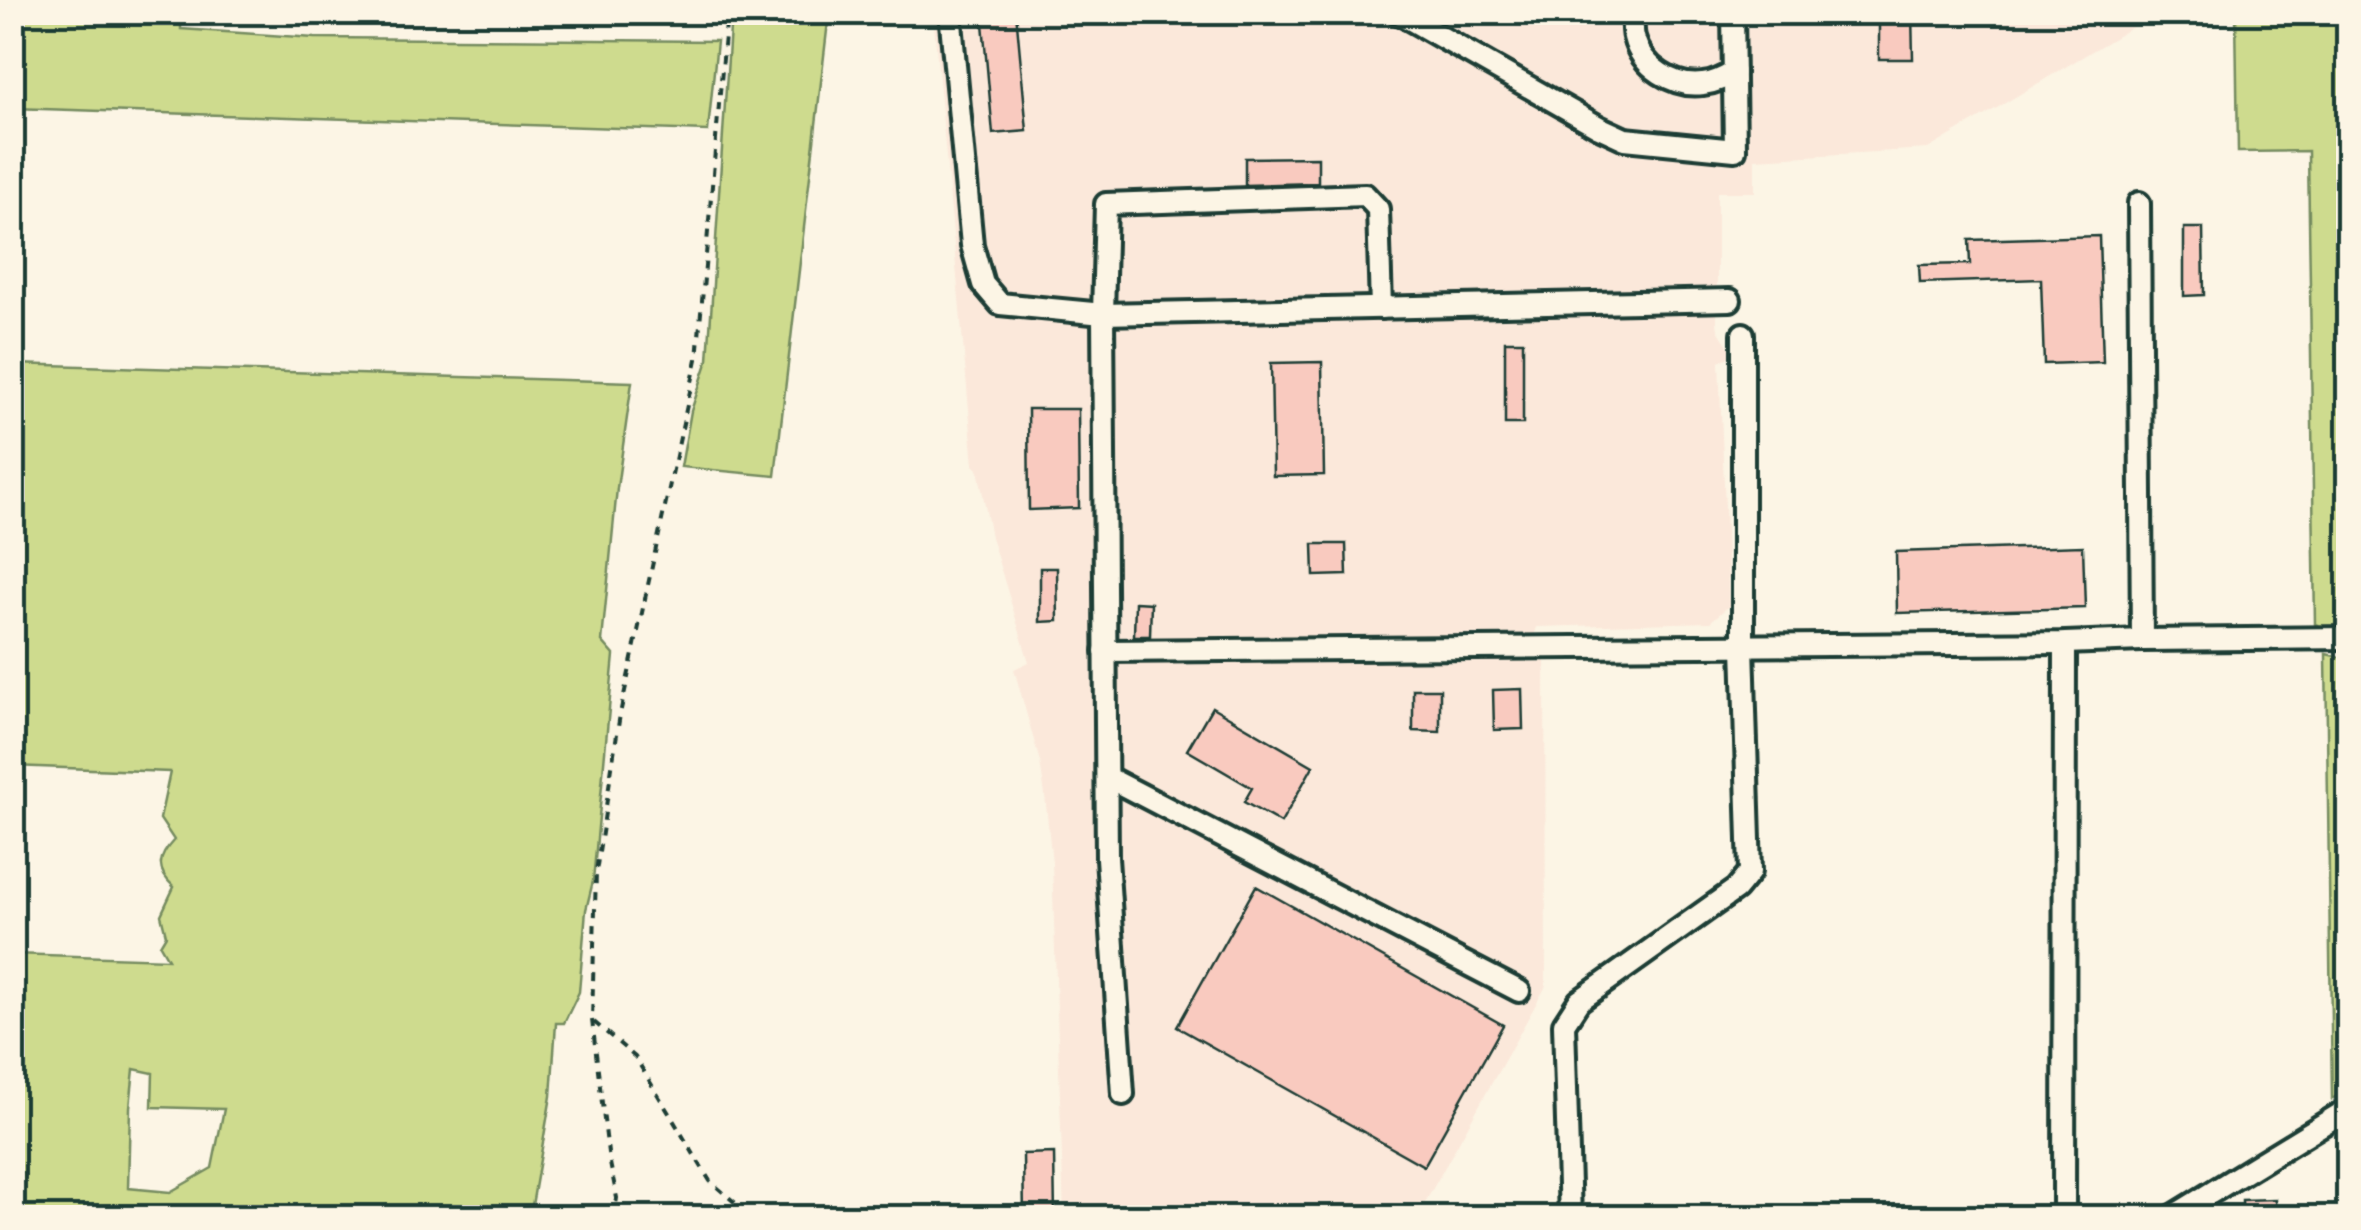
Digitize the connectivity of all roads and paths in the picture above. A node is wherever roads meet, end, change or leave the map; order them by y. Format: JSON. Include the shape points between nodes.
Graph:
{"nodes":[{"id":1,"x":727,"y":12,"type":"edge"},
{"id":2,"x":950,"y":12,"type":"edge"},
{"id":3,"x":1396,"y":12,"type":"edge"},
{"id":4,"x":1633,"y":12,"type":"edge"},
{"id":5,"x":1733,"y":12,"type":"edge"},
{"id":6,"x":1734,"y":72,"type":"junction"},
{"id":7,"x":2139,"y":203,"type":"dead end"},
{"id":8,"x":1730,"y":300,"type":"dead end"},
{"id":9,"x":1381,"y":308,"type":"junction"},
{"id":10,"x":1102,"y":314,"type":"junction"},
{"id":11,"x":1743,"y":334,"type":"dead end"},
{"id":12,"x":2348,"y":638,"type":"edge"},
{"id":13,"x":2142,"y":640,"type":"junction"},
{"id":14,"x":2065,"y":643,"type":"junction"},
{"id":15,"x":1743,"y":646,"type":"junction"},
{"id":16,"x":1106,"y":651,"type":"junction"},
{"id":17,"x":1106,"y":778,"type":"junction"},
{"id":18,"x":1519,"y":991,"type":"dead end"},
{"id":19,"x":592,"y":1020,"type":"junction"},
{"id":20,"x":1123,"y":1094,"type":"dead end"},
{"id":21,"x":2348,"y":1109,"type":"edge"},
{"id":22,"x":614,"y":1218,"type":"edge"},
{"id":23,"x":753,"y":1218,"type":"edge"},
{"id":24,"x":1570,"y":1218,"type":"edge"},
{"id":25,"x":2064,"y":1218,"type":"edge"},
{"id":26,"x":2170,"y":1218,"type":"edge"}],
"edges":[{"from":1,"to":19,"type":"path","via":[[697,359],[620,714],[596,872]]},
{"from":2,"to":10,"type":"lane","via":[[972,245],[983,284],[1000,304]]},
{"from":3,"to":6,"type":"lane","via":[[1625,139],[1735,150]]},
{"from":4,"to":6,"type":"lane","via":[[1639,50],[1660,73],[1704,84]]},
{"from":5,"to":6,"type":"lane"},
{"from":7,"to":13,"type":"lane"},
{"from":8,"to":9,"type":"lane"},
{"from":9,"to":10,"type":"lane"},
{"from":9,"to":10,"type":"lane","via":[[1378,209],[1365,195],[1106,204]]},
{"from":10,"to":16,"type":"lane"},
{"from":11,"to":15,"type":"lane"},
{"from":12,"to":13,"type":"lane"},
{"from":13,"to":14,"type":"lane"},
{"from":14,"to":15,"type":"lane"},
{"from":14,"to":25,"type":"lane"},
{"from":15,"to":16,"type":"lane"},
{"from":15,"to":24,"type":"lane","via":[[1750,872],[1736,889],[1579,1001],[1564,1024]]},
{"from":16,"to":17,"type":"lane"},
{"from":17,"to":18,"type":"lane"},
{"from":17,"to":20,"type":"lane"},
{"from":19,"to":22,"type":"path","via":[[617,1198]]},
{"from":19,"to":23,"type":"path","via":[[635,1057],[710,1181]]},
{"from":21,"to":26,"type":"lane"}]}
